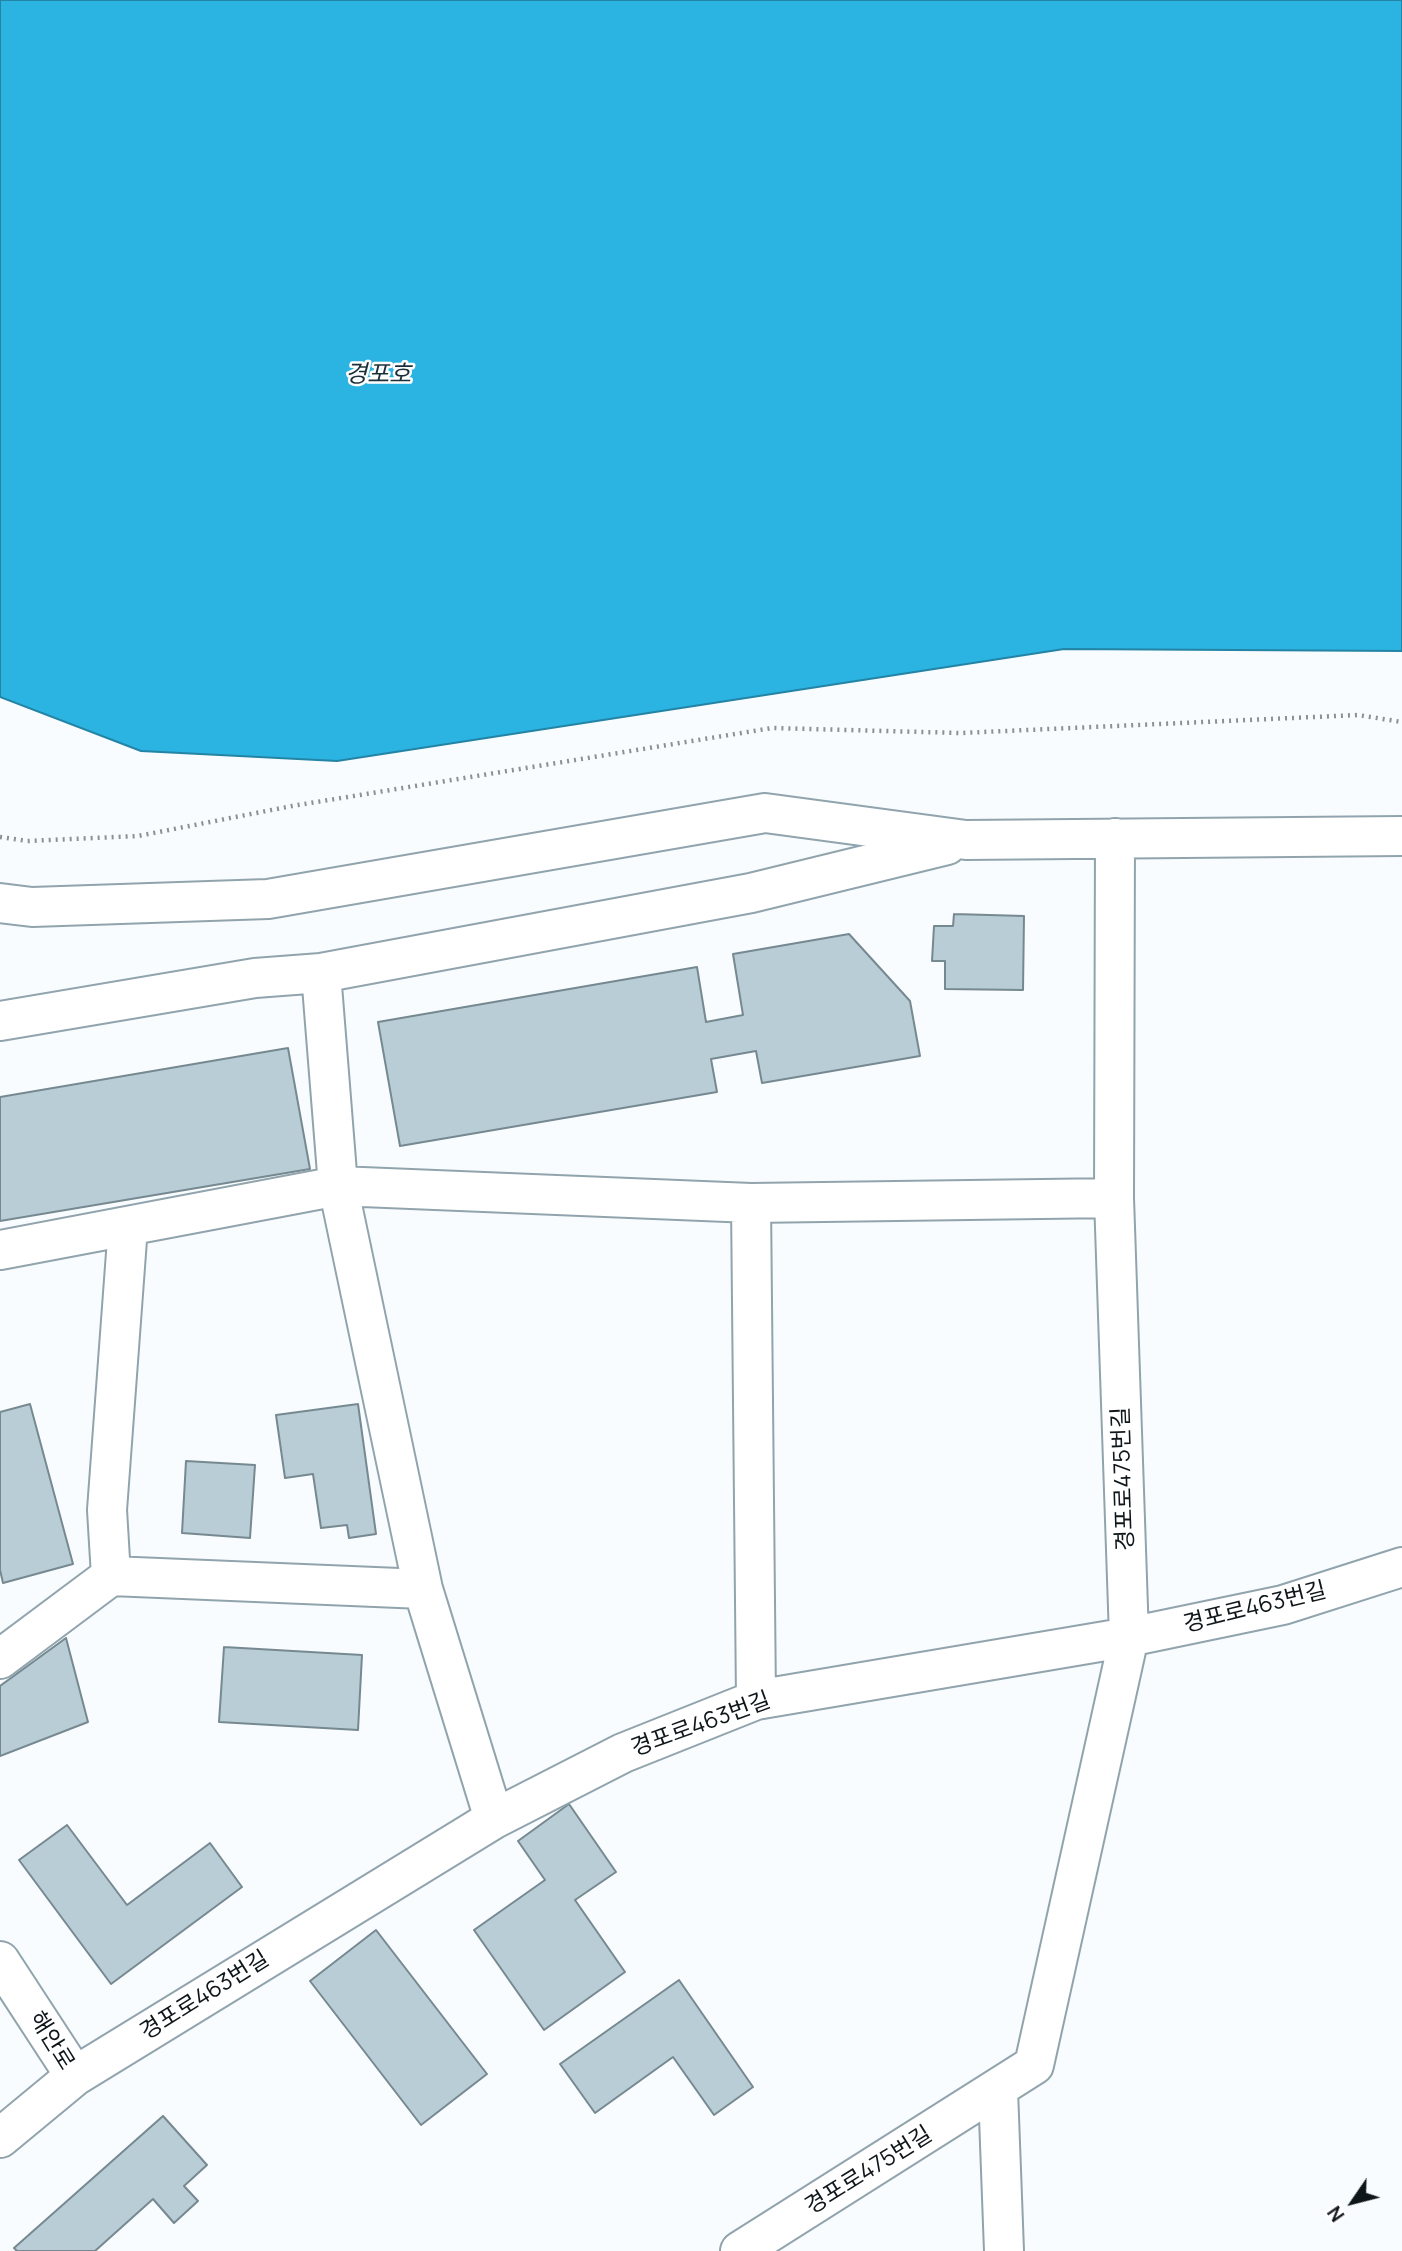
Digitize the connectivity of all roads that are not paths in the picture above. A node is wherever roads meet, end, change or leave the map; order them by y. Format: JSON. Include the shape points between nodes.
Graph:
{"nodes":[{"id":1,"x":1402,"y":836,"type":"edge"},
{"id":2,"x":1115,"y":838,"type":"junction"},
{"id":3,"x":966,"y":840,"type":"junction"},
{"id":4,"x":0,"y":903,"type":"edge"},
{"id":5,"x":321,"y":973,"type":"junction"},
{"id":6,"x":0,"y":1021,"type":"edge"},
{"id":7,"x":338,"y":1186,"type":"junction"},
{"id":8,"x":1114,"y":1198,"type":"junction"},
{"id":9,"x":751,"y":1203,"type":"junction"},
{"id":10,"x":128,"y":1226,"type":"junction"},
{"id":11,"x":0,"y":1250,"type":"edge"},
{"id":12,"x":1402,"y":1567,"type":"edge"},
{"id":13,"x":111,"y":1576,"type":"junction"},
{"id":14,"x":423,"y":1589,"type":"junction"},
{"id":15,"x":1129,"y":1637,"type":"junction"},
{"id":16,"x":0,"y":1659,"type":"edge"},
{"id":17,"x":756,"y":1700,"type":"junction"},
{"id":18,"x":494,"y":1819,"type":"junction"},
{"id":19,"x":0,"y":1961,"type":"edge"},
{"id":20,"x":75,"y":2076,"type":"junction"},
{"id":21,"x":998,"y":2090,"type":"junction"},
{"id":22,"x":0,"y":2138,"type":"edge"},
{"id":23,"x":740,"y":2251,"type":"edge"},
{"id":24,"x":1004,"y":2251,"type":"edge"}],
"edges":[{"from":1,"to":2,"type":"street"},
{"from":2,"to":3,"type":"street"},
{"from":2,"to":8,"type":"street","name":"경포로475번길"},
{"from":3,"to":4,"type":"street","via":[[765,813],[268,899],[32,907]]},
{"from":3,"to":5,"type":"street","via":[[751,893]]},
{"from":5,"to":6,"type":"street","via":[[255,978]]},
{"from":5,"to":7,"type":"street"},
{"from":7,"to":9,"type":"street"},
{"from":7,"to":10,"type":"street"},
{"from":7,"to":14,"type":"street"},
{"from":8,"to":9,"type":"street"},
{"from":8,"to":15,"type":"street","name":"경포로475번길"},
{"from":9,"to":17,"type":"street"},
{"from":10,"to":11,"type":"street"},
{"from":10,"to":13,"type":"street","via":[[107,1510]]},
{"from":12,"to":15,"type":"street","name":"경포로463번길","via":[[1283,1605]]},
{"from":13,"to":14,"type":"street"},
{"from":13,"to":16,"type":"street"},
{"from":14,"to":18,"type":"street"},
{"from":15,"to":17,"type":"street","name":"경포로463번길"},
{"from":15,"to":21,"type":"street","name":"경포로475번길","via":[[1034,2065]]},
{"from":17,"to":18,"type":"street","name":"경포로463번길","via":[[623,1753]]},
{"from":18,"to":20,"type":"street","name":"경포로463번길"},
{"from":19,"to":20,"type":"street","name":"해안로"},
{"from":20,"to":22,"type":"street","name":"해안로"},
{"from":21,"to":23,"type":"street","name":"경포로475번길"},
{"from":21,"to":24,"type":"street"}]}
